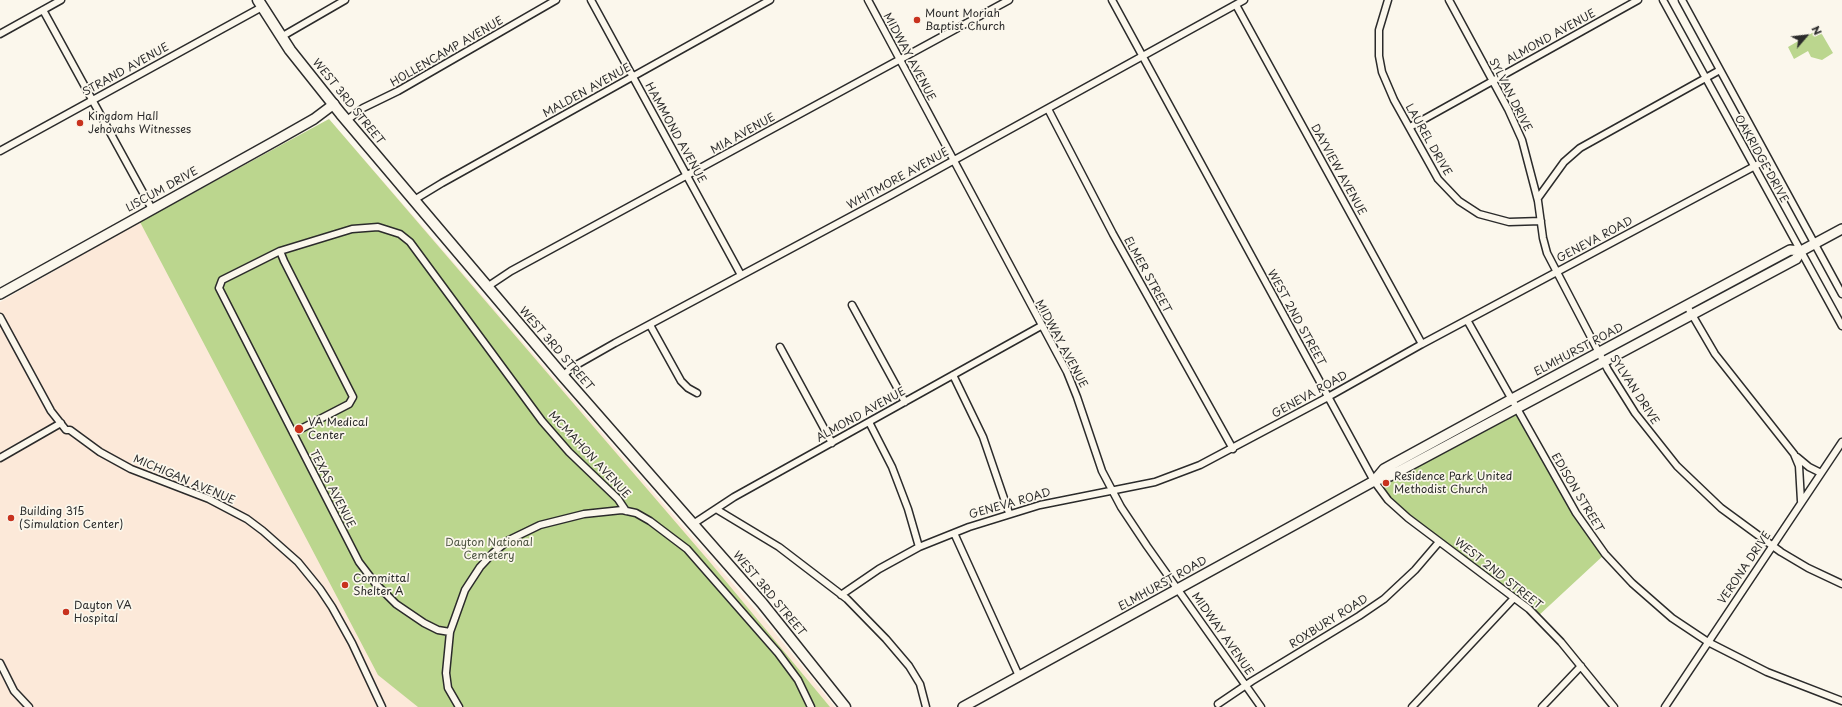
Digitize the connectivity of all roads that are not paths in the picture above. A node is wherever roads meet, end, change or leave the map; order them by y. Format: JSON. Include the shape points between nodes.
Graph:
{"nodes":[{"id":1,"x":61,"y":0,"type":"edge"},
{"id":2,"x":345,"y":0,"type":"edge"},
{"id":3,"x":556,"y":0,"type":"edge"},
{"id":4,"x":591,"y":0,"type":"edge"},
{"id":5,"x":770,"y":0,"type":"edge"},
{"id":6,"x":868,"y":0,"type":"edge"},
{"id":7,"x":1009,"y":0,"type":"edge"},
{"id":8,"x":1112,"y":0,"type":"edge"},
{"id":9,"x":1244,"y":0,"type":"edge"},
{"id":10,"x":1388,"y":0,"type":"edge"},
{"id":11,"x":1449,"y":0,"type":"edge"},
{"id":12,"x":1638,"y":0,"type":"edge"},
{"id":13,"x":1664,"y":0,"type":"edge"},
{"id":14,"x":1682,"y":0,"type":"edge"},
{"id":15,"x":260,"y":3,"type":"edge"},
{"id":16,"x":1236,"y":5,"type":"junction"},
{"id":17,"x":43,"y":10,"type":"junction"},
{"id":18,"x":0,"y":34,"type":"edge"},
{"id":19,"x":281,"y":36,"type":"junction"},
{"id":20,"x":1142,"y":57,"type":"junction"},
{"id":21,"x":900,"y":60,"type":"junction"},
{"id":22,"x":1720,"y":70,"type":"junction"},
{"id":23,"x":633,"y":76,"type":"junction"},
{"id":24,"x":1705,"y":78,"type":"junction"},
{"id":25,"x":1492,"y":81,"type":"junction"},
{"id":26,"x":92,"y":100,"type":"junction"},
{"id":27,"x":334,"y":104,"type":"junction"},
{"id":28,"x":1048,"y":109,"type":"junction"},
{"id":29,"x":347,"y":120,"type":"junction"},
{"id":30,"x":1410,"y":127,"type":"junction"},
{"id":31,"x":0,"y":151,"type":"edge"},
{"id":32,"x":1768,"y":159,"type":"junction"},
{"id":33,"x":953,"y":160,"type":"junction"},
{"id":34,"x":1754,"y":167,"type":"junction"},
{"id":35,"x":687,"y":176,"type":"junction"},
{"id":36,"x":1538,"y":198,"type":"junction"},
{"id":37,"x":414,"y":200,"type":"junction"},
{"id":38,"x":152,"y":209,"type":"junction"},
{"id":39,"x":1541,"y":221,"type":"junction"},
{"id":40,"x":1842,"y":229,"type":"edge"},
{"id":41,"x":1814,"y":244,"type":"junction"},
{"id":42,"x":280,"y":251,"type":"junction"},
{"id":43,"x":1801,"y":251,"type":"junction"},
{"id":44,"x":1556,"y":272,"type":"junction"},
{"id":45,"x":741,"y":275,"type":"junction"},
{"id":46,"x":487,"y":287,"type":"junction"},
{"id":47,"x":0,"y":294,"type":"edge"},
{"id":48,"x":1842,"y":294,"type":"edge"},
{"id":49,"x":852,"y":305,"type":"dead end"},
{"id":50,"x":1687,"y":306,"type":"junction"},
{"id":51,"x":1692,"y":315,"type":"junction"},
{"id":52,"x":0,"y":317,"type":"edge"},
{"id":53,"x":1467,"y":320,"type":"junction"},
{"id":54,"x":650,"y":325,"type":"junction"},
{"id":55,"x":1041,"y":326,"type":"junction"},
{"id":56,"x":1842,"y":326,"type":"edge"},
{"id":57,"x":1422,"y":344,"type":"junction"},
{"id":58,"x":780,"y":347,"type":"dead end"},
{"id":59,"x":1599,"y":352,"type":"junction"},
{"id":60,"x":1604,"y":363,"type":"junction"},
{"id":61,"x":953,"y":375,"type":"junction"},
{"id":62,"x":563,"y":376,"type":"junction"},
{"id":63,"x":697,"y":393,"type":"dead end"},
{"id":64,"x":1328,"y":397,"type":"junction"},
{"id":65,"x":1512,"y":399,"type":"junction"},
{"id":66,"x":905,"y":402,"type":"junction"},
{"id":67,"x":1517,"y":408,"type":"junction"},
{"id":68,"x":869,"y":422,"type":"junction"},
{"id":69,"x":61,"y":424,"type":"junction"},
{"id":70,"x":293,"y":433,"type":"junction"},
{"id":71,"x":1842,"y":442,"type":"edge"},
{"id":72,"x":832,"y":443,"type":"junction"},
{"id":73,"x":1233,"y":449,"type":"junction"},
{"id":74,"x":1794,"y":454,"type":"junction"},
{"id":75,"x":0,"y":458,"type":"edge"},
{"id":76,"x":1821,"y":473,"type":"junction"},
{"id":77,"x":1374,"y":481,"type":"junction"},
{"id":78,"x":1112,"y":491,"type":"junction"},
{"id":79,"x":1801,"y":501,"type":"junction"},
{"id":80,"x":716,"y":509,"type":"junction"},
{"id":81,"x":626,"y":510,"type":"junction"},
{"id":82,"x":1009,"y":513,"type":"junction"},
{"id":83,"x":693,"y":524,"type":"junction"},
{"id":84,"x":954,"y":533,"type":"junction"},
{"id":85,"x":1439,"y":542,"type":"junction"},
{"id":86,"x":1772,"y":546,"type":"junction"},
{"id":87,"x":920,"y":547,"type":"junction"},
{"id":88,"x":1842,"y":584,"type":"edge"},
{"id":89,"x":1178,"y":589,"type":"junction"},
{"id":90,"x":841,"y":595,"type":"junction"},
{"id":91,"x":1514,"y":598,"type":"junction"},
{"id":92,"x":450,"y":632,"type":"junction"},
{"id":93,"x":1708,"y":642,"type":"junction"},
{"id":94,"x":0,"y":663,"type":"edge"},
{"id":95,"x":1581,"y":666,"type":"junction"},
{"id":96,"x":1019,"y":676,"type":"junction"},
{"id":97,"x":1246,"y":685,"type":"junction"},
{"id":98,"x":1842,"y":701,"type":"edge"},
{"id":99,"x":1218,"y":704,"type":"dead end"},
{"id":100,"x":28,"y":707,"type":"edge"},
{"id":101,"x":382,"y":707,"type":"edge"},
{"id":102,"x":459,"y":707,"type":"edge"},
{"id":103,"x":811,"y":707,"type":"edge"},
{"id":104,"x":845,"y":707,"type":"edge"},
{"id":105,"x":926,"y":707,"type":"edge"},
{"id":106,"x":963,"y":707,"type":"edge"},
{"id":107,"x":1261,"y":707,"type":"edge"},
{"id":108,"x":1412,"y":707,"type":"edge"},
{"id":109,"x":1542,"y":707,"type":"edge"},
{"id":110,"x":1614,"y":707,"type":"edge"},
{"id":111,"x":1665,"y":707,"type":"edge"}],
"edges":[{"from":1,"to":17,"type":"street"},
{"from":2,"to":19,"type":"street"},
{"from":3,"to":29,"type":"street","name":"HOLLENCAMP AVENUE","via":[[398,91],[363,108]]},
{"from":4,"to":23,"type":"street","name":"HAMMOND AVENUE"},
{"from":5,"to":23,"type":"street","name":"MALDEN AVENUE"},
{"from":6,"to":21,"type":"street","name":"MIDWAY AVENUE"},
{"from":7,"to":21,"type":"street","name":"MIA AVENUE"},
{"from":8,"to":20,"type":"street","name":"WEST 2ND STREET"},
{"from":9,"to":16,"type":"street","name":"WHITMORE AVENUE"},
{"from":10,"to":30,"type":"street","name":"LAUREL DRIVE","via":[[1379,30],[1379,56],[1388,88]]},
{"from":11,"to":25,"type":"street","name":"SYLVAN DRIVE"},
{"from":12,"to":25,"type":"street","name":"ALMOND AVENUE"},
{"from":13,"to":24,"type":"street","name":"OAKRIDGE DRIVE"},
{"from":14,"to":22,"type":"street","name":"OAKRIDGE DRIVE"},
{"from":15,"to":19,"type":"main road","name":"WEST 3RD STREET"},
{"from":15,"to":26,"type":"street","name":"STRAND AVENUE"},
{"from":16,"to":20,"type":"street","name":"WHITMORE AVENUE"},
{"from":16,"to":57,"type":"street","name":"DAYVIEW AVENUE"},
{"from":17,"to":18,"type":"street"},
{"from":17,"to":26,"type":"street"},
{"from":19,"to":27,"type":"main road","name":"WEST 3RD STREET"},
{"from":20,"to":28,"type":"street","name":"WHITMORE AVENUE"},
{"from":20,"to":64,"type":"street","name":"WEST 2ND STREET"},
{"from":21,"to":33,"type":"street","name":"MIDWAY AVENUE"},
{"from":21,"to":35,"type":"street","name":"MIA AVENUE"},
{"from":22,"to":24,"type":"street"},
{"from":22,"to":32,"type":"street","name":"OAKRIDGE DRIVE"},
{"from":23,"to":35,"type":"street","name":"HAMMOND AVENUE"},
{"from":23,"to":37,"type":"street","name":"MALDEN AVENUE"},
{"from":24,"to":34,"type":"street","name":"OAKRIDGE DRIVE"},
{"from":24,"to":36,"type":"street","via":[[1580,148],[1564,162]]},
{"from":25,"to":30,"type":"street","name":"ALMOND AVENUE"},
{"from":25,"to":36,"type":"street","name":"SYLVAN DRIVE","via":[[1522,140]]},
{"from":26,"to":31,"type":"street","name":"STRAND AVENUE"},
{"from":26,"to":38,"type":"street"},
{"from":27,"to":29,"type":"main road","name":"WEST 3RD STREET"},
{"from":27,"to":38,"type":"street","name":"LISCUM DRIVE","via":[[314,119]]},
{"from":28,"to":33,"type":"street","name":"WHITMORE AVENUE"},
{"from":28,"to":73,"type":"street","name":"ELMER STREET","via":[[1113,234]]},
{"from":29,"to":37,"type":"main road","name":"WEST 3RD STREET"},
{"from":30,"to":39,"type":"street","name":"LAUREL DRIVE","via":[[1438,179],[1459,201],[1494,219],[1509,222]]},
{"from":32,"to":34,"type":"street","name":"GENEVA ROAD"},
{"from":32,"to":41,"type":"street","name":"OAKRIDGE DRIVE"},
{"from":33,"to":45,"type":"street","name":"WHITMORE AVENUE"},
{"from":33,"to":55,"type":"street","name":"MIDWAY AVENUE"},
{"from":34,"to":43,"type":"street","name":"OAKRIDGE DRIVE"},
{"from":34,"to":44,"type":"street","name":"GENEVA ROAD"},
{"from":35,"to":45,"type":"street","name":"HAMMOND AVENUE"},
{"from":35,"to":46,"type":"street","name":"MIA AVENUE","via":[[507,273]]},
{"from":36,"to":39,"type":"street","name":"SYLVAN DRIVE"},
{"from":37,"to":46,"type":"main road","name":"WEST 3RD STREET"},
{"from":38,"to":47,"type":"street","name":"LISCUM DRIVE"},
{"from":39,"to":44,"type":"street","name":"SYLVAN DRIVE","via":[[1544,245]]},
{"from":40,"to":41,"type":"street","name":"ELMHURST ROAD"},
{"from":41,"to":43,"type":"street","name":"ELMHURST ROAD"},
{"from":41,"to":48,"type":"street","name":"OAKRIDGE DRIVE"},
{"from":42,"to":70,"type":"street","via":[[353,397],[349,404]]},
{"from":42,"to":70,"type":"street","name":"TEXAS AVENUE","via":[[222,280],[219,288]]},
{"from":42,"to":81,"type":"street","name":"MCMAHON AVENUE","via":[[352,229],[378,227],[400,234],[410,242],[542,421]]},
{"from":43,"to":50,"type":"street","name":"ELMHURST ROAD","via":[[1790,250]]},
{"from":43,"to":51,"type":"street","name":"ELMHURST ROAD","via":[[1796,259]]},
{"from":43,"to":56,"type":"street","name":"OAKRIDGE DRIVE"},
{"from":44,"to":53,"type":"street","name":"GENEVA ROAD"},
{"from":44,"to":59,"type":"street","name":"SYLVAN DRIVE"},
{"from":45,"to":54,"type":"street","name":"WHITMORE AVENUE"},
{"from":46,"to":62,"type":"main road","name":"WEST 3RD STREET"},
{"from":49,"to":66,"type":"street"},
{"from":50,"to":51,"type":"street"},
{"from":50,"to":59,"type":"street","name":"ELMHURST ROAD"},
{"from":51,"to":60,"type":"street","name":"ELMHURST ROAD"},
{"from":51,"to":74,"type":"street","via":[[1715,354]]},
{"from":52,"to":69,"type":"street","name":"MICHIGAN AVENUE"},
{"from":53,"to":57,"type":"street","name":"GENEVA ROAD"},
{"from":53,"to":65,"type":"street","name":"EDISON STREET"},
{"from":54,"to":62,"type":"street","name":"WHITMORE AVENUE","via":[[571,368]]},
{"from":54,"to":63,"type":"street","via":[[679,377],[688,388]]},
{"from":55,"to":61,"type":"street","name":"ALMOND AVENUE"},
{"from":55,"to":78,"type":"street","name":"MIDWAY AVENUE","via":[[1072,384],[1102,471]]},
{"from":57,"to":64,"type":"street","name":"GENEVA ROAD"},
{"from":58,"to":72,"type":"street"},
{"from":59,"to":60,"type":"street","name":"SYLVAN DRIVE"},
{"from":59,"to":65,"type":"street","name":"ELMHURST ROAD"},
{"from":60,"to":67,"type":"street","name":"ELMHURST ROAD"},
{"from":60,"to":86,"type":"street","name":"SYLVAN DRIVE","via":[[1640,419],[1677,466],[1721,508]]},
{"from":61,"to":66,"type":"street","name":"ALMOND AVENUE"},
{"from":61,"to":82,"type":"street","via":[[983,437]]},
{"from":62,"to":83,"type":"main road","name":"WEST 3RD STREET"},
{"from":64,"to":73,"type":"street","name":"GENEVA ROAD"},
{"from":64,"to":77,"type":"street","name":"WEST 2ND STREET"},
{"from":65,"to":67,"type":"street","name":"EDISON STREET"},
{"from":65,"to":77,"type":"street","name":"ELMHURST ROAD","via":[[1384,469]]},
{"from":66,"to":68,"type":"street","name":"ALMOND AVENUE"},
{"from":67,"to":77,"type":"street","name":"ELMHURST ROAD","via":[[1390,476]]},
{"from":67,"to":93,"type":"street","name":"EDISON STREET","via":[[1576,513],[1605,554],[1652,602]]},
{"from":68,"to":72,"type":"street","name":"ALMOND AVENUE"},
{"from":68,"to":87,"type":"street","via":[[892,467]]},
{"from":69,"to":75,"type":"street"},
{"from":69,"to":101,"type":"street","name":"MICHIGAN AVENUE","via":[[66,430],[70,430],[110,458],[131,469],[220,504],[255,524],[283,548],[312,578],[332,607]]},
{"from":70,"to":92,"type":"street","name":"TEXAS AVENUE","via":[[365,571],[381,591],[406,612],[438,630]]},
{"from":71,"to":76,"type":"street","name":"VERONA DRIVE"},
{"from":72,"to":80,"type":"street","name":"ALMOND AVENUE"},
{"from":73,"to":78,"type":"street","name":"GENEVA ROAD","via":[[1155,482]]},
{"from":74,"to":76,"type":"street","via":[[1808,467]]},
{"from":74,"to":79,"type":"street","via":[[1799,466]]},
{"from":76,"to":79,"type":"street","name":"VERONA DRIVE"},
{"from":77,"to":85,"type":"street","name":"WEST 2ND STREET","via":[[1395,507]]},
{"from":77,"to":89,"type":"street","name":"ELMHURST ROAD"},
{"from":78,"to":82,"type":"street","name":"GENEVA ROAD","via":[[1059,500]]},
{"from":78,"to":89,"type":"street","name":"MIDWAY AVENUE","via":[[1134,528]]},
{"from":79,"to":86,"type":"street","name":"VERONA DRIVE"},
{"from":80,"to":83,"type":"street","name":"ALMOND AVENUE"},
{"from":80,"to":90,"type":"street","via":[[779,547]]},
{"from":81,"to":92,"type":"street","via":[[584,514],[552,521],[509,540],[486,560],[470,582],[458,605]]},
{"from":81,"to":103,"type":"street","name":"MCMAHON AVENUE","via":[[666,532],[703,566],[778,653],[798,680]]},
{"from":82,"to":84,"type":"street","name":"GENEVA ROAD"},
{"from":83,"to":104,"type":"main road","name":"WEST 3RD STREET"},
{"from":84,"to":87,"type":"street","name":"GENEVA ROAD"},
{"from":84,"to":96,"type":"street"},
{"from":85,"to":91,"type":"street","name":"WEST 2ND STREET"},
{"from":85,"to":97,"type":"street","name":"ROXBURY ROAD","via":[[1415,570],[1384,599]]},
{"from":86,"to":88,"type":"street","name":"SYLVAN DRIVE","via":[[1808,568]]},
{"from":86,"to":93,"type":"street","name":"VERONA DRIVE"},
{"from":87,"to":90,"type":"street","name":"GENEVA ROAD","via":[[879,569]]},
{"from":89,"to":96,"type":"street","name":"ELMHURST ROAD"},
{"from":89,"to":97,"type":"street","name":"MIDWAY AVENUE"},
{"from":90,"to":105,"type":"street","via":[[886,639],[909,666],[920,684]]},
{"from":91,"to":95,"type":"street","name":"WEST 2ND STREET","via":[[1545,625]]},
{"from":91,"to":108,"type":"street"},
{"from":92,"to":102,"type":"street","via":[[446,673],[448,688]]},
{"from":93,"to":98,"type":"street","name":"EDISON STREET","via":[[1761,670]]},
{"from":93,"to":111,"type":"street","name":"VERONA DRIVE"},
{"from":94,"to":100,"type":"street","via":[[14,692]]},
{"from":95,"to":109,"type":"street"},
{"from":95,"to":110,"type":"street","name":"WEST 2ND STREET"},
{"from":96,"to":106,"type":"street","name":"ELMHURST ROAD"},
{"from":97,"to":99,"type":"street","name":"ROXBURY ROAD"},
{"from":97,"to":107,"type":"street","name":"MIDWAY AVENUE"}]}
